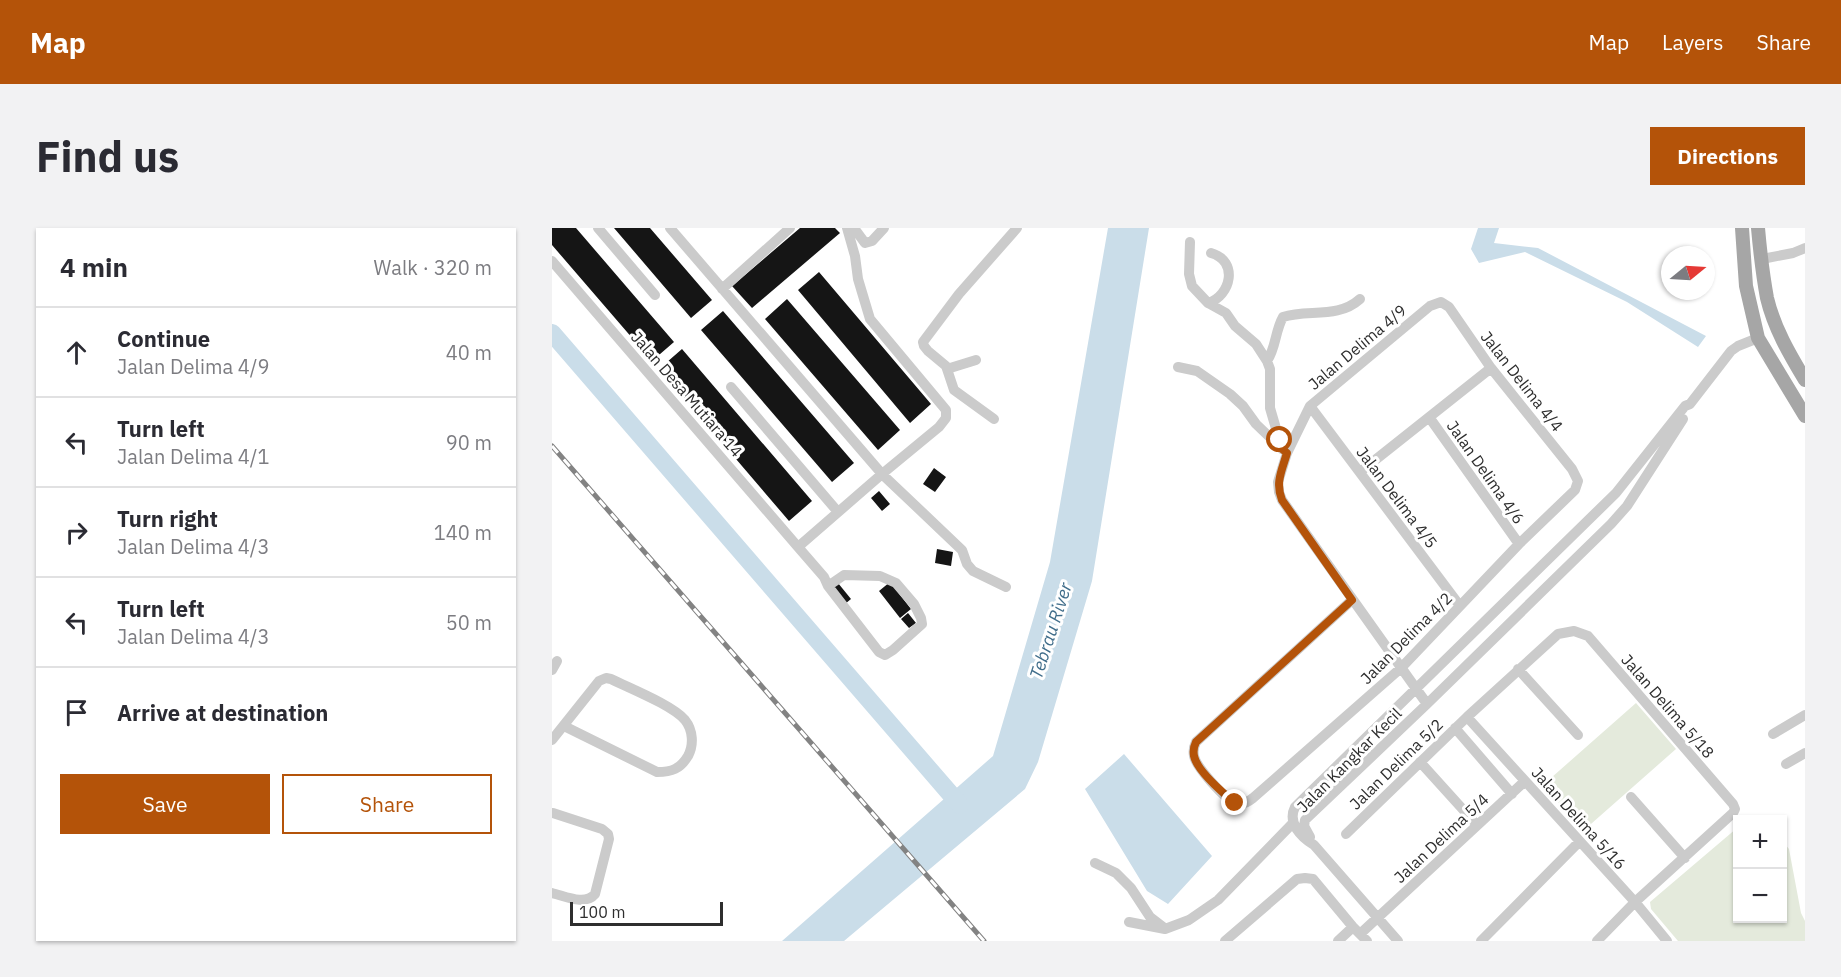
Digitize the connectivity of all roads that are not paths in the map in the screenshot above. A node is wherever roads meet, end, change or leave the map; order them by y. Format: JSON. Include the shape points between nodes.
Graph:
{"nodes":[{"id":1,"x":598,"y":228,"type":"edge"},
{"id":2,"x":670,"y":228,"type":"edge"},
{"id":3,"x":790,"y":228,"type":"edge"},
{"id":4,"x":847,"y":228,"type":"edge"},
{"id":5,"x":854,"y":228,"type":"edge"},
{"id":6,"x":884,"y":228,"type":"edge"},
{"id":7,"x":1017,"y":228,"type":"edge"},
{"id":8,"x":1742,"y":228,"type":"edge"},
{"id":9,"x":1758,"y":228,"type":"edge"},
{"id":10,"x":1190,"y":242,"type":"dead end"},
{"id":11,"x":1805,"y":248,"type":"edge"},
{"id":12,"x":1211,"y":254,"type":"dead end"},
{"id":13,"x":1762,"y":259,"type":"junction"},
{"id":14,"x":552,"y":261,"type":"edge"},
{"id":15,"x":722,"y":289,"type":"junction"},
{"id":16,"x":656,"y":295,"type":"dead end"},
{"id":17,"x":1223,"y":295,"type":"junction"},
{"id":18,"x":1360,"y":299,"type":"dead end"},
{"id":19,"x":1440,"y":302,"type":"joint"},
{"id":20,"x":1208,"y":303,"type":"junction"},
{"id":21,"x":1226,"y":313,"type":"junction"},
{"id":22,"x":1758,"y":338,"type":"junction"},
{"id":23,"x":976,"y":360,"type":"dead end"},
{"id":24,"x":1267,"y":361,"type":"junction"},
{"id":25,"x":1178,"y":367,"type":"dead end"},
{"id":26,"x":1491,"y":368,"type":"junction"},
{"id":27,"x":947,"y":369,"type":"junction"},
{"id":28,"x":1805,"y":380,"type":"edge"},
{"id":29,"x":731,"y":387,"type":"dead end"},
{"id":30,"x":1690,"y":404,"type":"junction"},
{"id":31,"x":1310,"y":406,"type":"junction"},
{"id":32,"x":1805,"y":416,"type":"edge"},
{"id":33,"x":1429,"y":417,"type":"junction"},
{"id":34,"x":994,"y":419,"type":"dead end"},
{"id":35,"x":1285,"y":451,"type":"junction"},
{"id":36,"x":1360,"y":472,"type":"junction"},
{"id":37,"x":882,"y":474,"type":"junction"},
{"id":38,"x":1578,"y":481,"type":"joint"},
{"id":39,"x":838,"y":512,"type":"junction"},
{"id":40,"x":1519,"y":544,"type":"junction"},
{"id":41,"x":798,"y":547,"type":"junction"},
{"id":42,"x":828,"y":586,"type":"junction"},
{"id":43,"x":1005,"y":587,"type":"dead end"},
{"id":44,"x":1352,"y":600,"type":"junction"},
{"id":45,"x":1460,"y":606,"type":"junction"},
{"id":46,"x":1401,"y":668,"type":"junction"},
{"id":47,"x":1518,"y":669,"type":"junction"},
{"id":48,"x":1417,"y":689,"type":"junction"},
{"id":49,"x":1427,"y":704,"type":"junction"},
{"id":50,"x":1805,"y":715,"type":"edge"},
{"id":51,"x":1467,"y":717,"type":"junction"},
{"id":52,"x":564,"y":726,"type":"junction"},
{"id":53,"x":1455,"y":728,"type":"junction"},
{"id":54,"x":1773,"y":734,"type":"dead end"},
{"id":55,"x":1578,"y":735,"type":"dead end"},
{"id":56,"x":552,"y":740,"type":"edge"},
{"id":57,"x":1805,"y":753,"type":"edge"},
{"id":58,"x":1420,"y":762,"type":"junction"},
{"id":59,"x":1786,"y":764,"type":"dead end"},
{"id":60,"x":1525,"y":782,"type":"junction"},
{"id":61,"x":1512,"y":794,"type":"junction"},
{"id":62,"x":1631,"y":797,"type":"dead end"},
{"id":63,"x":553,"y":813,"type":"edge"},
{"id":64,"x":1293,"y":823,"type":"junction"},
{"id":65,"x":1477,"y":825,"type":"junction"},
{"id":66,"x":1346,"y":834,"type":"dead end"},
{"id":67,"x":1579,"y":842,"type":"junction"},
{"id":68,"x":1314,"y":845,"type":"junction"},
{"id":69,"x":1685,"y":858,"type":"junction"},
{"id":70,"x":1095,"y":863,"type":"dead end"},
{"id":71,"x":552,"y":893,"type":"edge"},
{"id":72,"x":1635,"y":902,"type":"junction"},
{"id":73,"x":1377,"y":917,"type":"junction"},
{"id":74,"x":1129,"y":922,"type":"dead end"},
{"id":75,"x":1165,"y":929,"type":"junction"},
{"id":76,"x":1360,"y":934,"type":"edge"},
{"id":77,"x":1225,"y":941,"type":"edge"},
{"id":78,"x":1338,"y":941,"type":"edge"},
{"id":79,"x":1398,"y":941,"type":"edge"},
{"id":80,"x":1481,"y":941,"type":"edge"},
{"id":81,"x":1597,"y":941,"type":"edge"},
{"id":82,"x":1667,"y":941,"type":"edge"}],
"edges":[{"from":1,"to":16,"type":"street"},
{"from":2,"to":15,"type":"street"},
{"from":3,"to":15,"type":"street"},
{"from":4,"to":37,"type":"street","via":[[870,319],[946,410],[946,418],[939,427]]},
{"from":5,"to":6,"type":"street","via":[[865,243]]},
{"from":7,"to":27,"type":"street","via":[[923,342]]},
{"from":8,"to":22,"type":"main road","via":[[1746,286]]},
{"from":9,"to":13,"type":"main road"},
{"from":10,"to":20,"type":"street","via":[[1192,286]]},
{"from":11,"to":13,"type":"street"},
{"from":12,"to":17,"type":"street","via":[[1226,261],[1228,267]]},
{"from":13,"to":28,"type":"main road","via":[[1768,300],[1777,326]]},
{"from":14,"to":41,"type":"street","name":"Jalan Desa Mutiara 14"},
{"from":15,"to":37,"type":"street"},
{"from":17,"to":20,"type":"street"},
{"from":17,"to":21,"type":"street"},
{"from":18,"to":24,"type":"street","via":[[1327,313],[1283,317]]},
{"from":19,"to":26,"type":"street","name":"Jalan Delima 4/4","via":[[1449,308]]},
{"from":19,"to":31,"type":"street","name":"Jalan Delima 4/9"},
{"from":20,"to":21,"type":"street"},
{"from":21,"to":24,"type":"street"},
{"from":22,"to":30,"type":"street","name":"Jalan Kangkar Kecil","via":[[1731,351]]},
{"from":22,"to":32,"type":"main road"},
{"from":23,"to":27,"type":"street"},
{"from":24,"to":35,"type":"street","via":[[1270,408]]},
{"from":25,"to":35,"type":"street","via":[[1197,371],[1230,394]]},
{"from":26,"to":33,"type":"street"},
{"from":26,"to":38,"type":"street","name":"Jalan Delima 4/4"},
{"from":27,"to":34,"type":"street","via":[[954,390]]},
{"from":29,"to":39,"type":"street"},
{"from":30,"to":48,"type":"street","name":"Jalan Kangkar Kecil","via":[[1616,493]]},
{"from":30,"to":49,"type":"street","name":"Jalan Kangkar Kecil","via":[[1627,506]]},
{"from":31,"to":35,"type":"street","name":"Jalan Delima 4/9"},
{"from":31,"to":36,"type":"street","name":"Jalan Delima 4/5"},
{"from":33,"to":36,"type":"street"},
{"from":33,"to":40,"type":"street","name":"Jalan Delima 4/6"},
{"from":35,"to":44,"type":"street","name":"Jalan Delima 4/9","via":[[1278,482],[1282,500]]},
{"from":36,"to":45,"type":"street","name":"Jalan Delima 4/5"},
{"from":37,"to":39,"type":"street"},
{"from":37,"to":43,"type":"street","via":[[962,550],[973,571]]},
{"from":38,"to":40,"type":"street","name":"Jalan Delima 4/2","via":[[1575,490]]},
{"from":39,"to":41,"type":"street"},
{"from":40,"to":45,"type":"street","name":"Jalan Delima 4/2"},
{"from":41,"to":42,"type":"street","name":"Jalan Desa Mutiara 14"},
{"from":42,"to":42,"type":"street","name":"Jalan Desa Mutiara 14","via":[[844,575],[880,576],[896,583],[914,604],[922,624],[885,655]]},
{"from":44,"to":46,"type":"street"},
{"from":44,"to":46,"type":"street","name":"Jalan Delima 4/2","via":[[1196,742],[1196,762],[1225,795],[1243,804]]},
{"from":45,"to":46,"type":"street","name":"Jalan Delima 4/2"},
{"from":46,"to":48,"type":"street"},
{"from":47,"to":51,"type":"street","name":"Jalan Delima 5/18"},
{"from":47,"to":55,"type":"street"},
{"from":47,"to":69,"type":"street","name":"Jalan Delima 5/18","via":[[1558,634],[1574,631],[1588,636],[1733,804],[1733,813]]},
{"from":48,"to":49,"type":"street"},
{"from":48,"to":64,"type":"street","name":"Jalan Kangkar Kecil","via":[[1295,807]]},
{"from":49,"to":68,"type":"street","name":"Jalan Kangkar Kecil","via":[[1305,820]]},
{"from":50,"to":54,"type":"street"},
{"from":51,"to":53,"type":"street","name":"Jalan Delima 5/2"},
{"from":51,"to":60,"type":"street","name":"Jalan Delima 5/16"},
{"from":52,"to":52,"type":"street","via":[[599,681],[606,678],[671,709],[686,721],[693,739],[682,765],[670,772],[657,772]]},
{"from":52,"to":56,"type":"street"},
{"from":53,"to":58,"type":"street","name":"Jalan Delima 5/2"},
{"from":53,"to":61,"type":"street","name":"Jalan Delima 5/16"},
{"from":57,"to":59,"type":"street"},
{"from":58,"to":65,"type":"street"},
{"from":58,"to":66,"type":"street","name":"Jalan Delima 5/2"},
{"from":60,"to":61,"type":"street","name":"Jalan Delima 5/4"},
{"from":60,"to":67,"type":"street","name":"Jalan Delima 5/16"},
{"from":61,"to":65,"type":"street","name":"Jalan Delima 5/4"},
{"from":62,"to":69,"type":"street"},
{"from":63,"to":71,"type":"street","via":[[602,828],[609,839],[591,898]]},
{"from":64,"to":68,"type":"street","name":"Jalan Kangkar Kecil"},
{"from":64,"to":75,"type":"street","via":[[1218,900],[1189,920]]},
{"from":65,"to":73,"type":"street","name":"Jalan Delima 5/4"},
{"from":67,"to":72,"type":"street","name":"Jalan Delima 5/16"},
{"from":67,"to":80,"type":"street"},
{"from":68,"to":73,"type":"street"},
{"from":69,"to":72,"type":"street","name":"Jalan Delima 5/18"},
{"from":70,"to":75,"type":"street","via":[[1116,873],[1150,917]]},
{"from":72,"to":81,"type":"street","name":"Jalan Delima 5/18"},
{"from":72,"to":82,"type":"street","name":"Jalan Delima 5/16"},
{"from":73,"to":76,"type":"street","name":"Jalan Delima 5/4"},
{"from":73,"to":79,"type":"street"},
{"from":74,"to":75,"type":"street"},
{"from":76,"to":77,"type":"street","via":[[1313,879],[1305,878],[1297,879]]},
{"from":76,"to":78,"type":"street","name":"Jalan Delima 5/4"}]}
